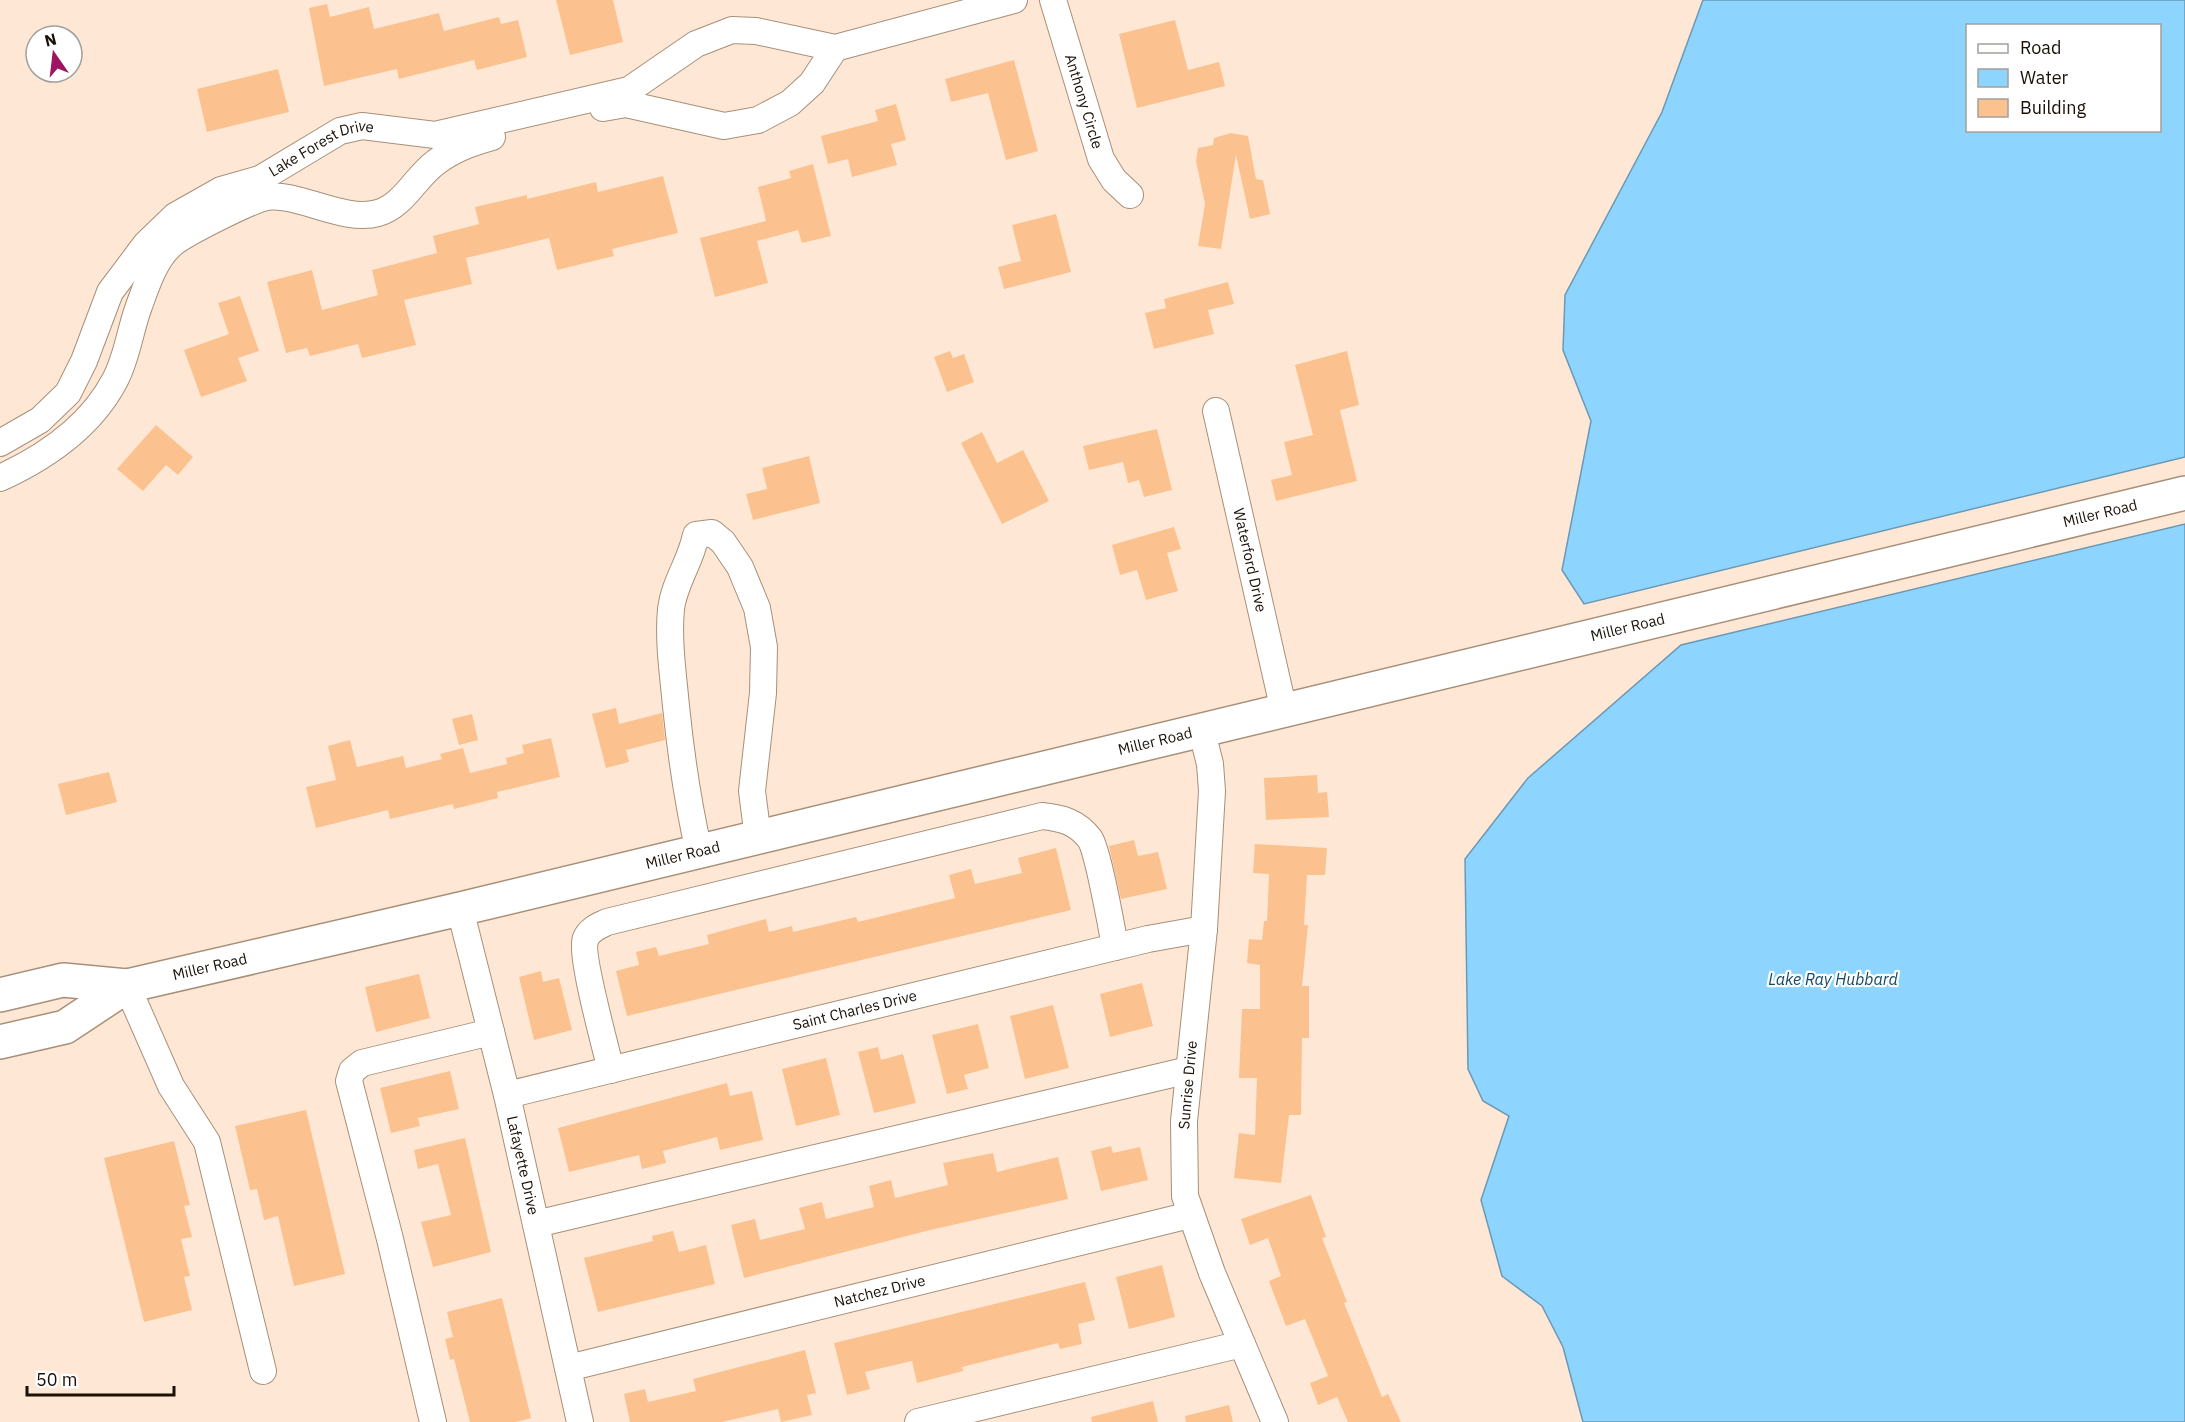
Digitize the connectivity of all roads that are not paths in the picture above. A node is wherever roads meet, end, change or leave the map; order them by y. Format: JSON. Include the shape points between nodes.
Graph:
{"nodes":[{"id":1,"x":1014,"y":0,"type":"edge"},
{"id":2,"x":1053,"y":0,"type":"edge"},
{"id":3,"x":835,"y":48,"type":"junction"},
{"id":4,"x":529,"y":120,"type":"junction"},
{"id":5,"x":1130,"y":195,"type":"dead end"},
{"id":6,"x":148,"y":260,"type":"junction"},
{"id":7,"x":1216,"y":411,"type":"dead end"},
{"id":8,"x":0,"y":443,"type":"edge"},
{"id":9,"x":0,"y":478,"type":"edge"},
{"id":10,"x":2185,"y":493,"type":"edge"},
{"id":11,"x":1284,"y":711,"type":"junction"},
{"id":12,"x":1202,"y":732,"type":"junction"},
{"id":13,"x":758,"y":838,"type":"junction"},
{"id":14,"x":699,"y":852,"type":"junction"},
{"id":15,"x":460,"y":909,"type":"junction"},
{"id":16,"x":1204,"y":929,"type":"junction"},
{"id":17,"x":1115,"y":946,"type":"junction"},
{"id":18,"x":127,"y":986,"type":"junction"},
{"id":19,"x":0,"y":995,"type":"edge"},
{"id":20,"x":491,"y":1032,"type":"junction"},
{"id":21,"x":0,"y":1042,"type":"edge"},
{"id":22,"x":611,"y":1070,"type":"junction"},
{"id":23,"x":1189,"y":1070,"type":"junction"},
{"id":24,"x":507,"y":1095,"type":"junction"},
{"id":25,"x":1190,"y":1215,"type":"junction"},
{"id":26,"x":536,"y":1224,"type":"junction"},
{"id":27,"x":1242,"y":1344,"type":"junction"},
{"id":28,"x":568,"y":1368,"type":"junction"},
{"id":29,"x":263,"y":1371,"type":"dead end"},
{"id":30,"x":433,"y":1422,"type":"edge"},
{"id":31,"x":580,"y":1422,"type":"edge"},
{"id":32,"x":918,"y":1422,"type":"edge"},
{"id":33,"x":1275,"y":1422,"type":"edge"}],
"edges":[{"from":1,"to":3,"type":"street","name":"Lake Forest Drive"},
{"from":2,"to":5,"type":"street","name":"Anthony Circle","via":[[1101,159],[1114,180]]},
{"from":3,"to":4,"type":"street","name":"Lake Forest Drive","via":[[756,31],[732,30],[696,44],[629,90]]},
{"from":3,"to":4,"type":"street","name":"Lake Forest Drive","via":[[812,83],[790,103],[758,120],[724,126],[626,104]]},
{"from":4,"to":6,"type":"street","name":"Lake Forest Drive","via":[[459,147],[417,178],[395,206],[378,213],[360,216],[267,197],[203,225]]},
{"from":4,"to":6,"type":"street","name":"Lake Forest Drive","via":[[435,135],[362,126],[340,131],[260,179],[221,190],[175,216]]},
{"from":6,"to":8,"type":"street","name":"Lake Forest Drive","via":[[110,292],[68,393],[40,420]]},
{"from":6,"to":9,"type":"street","name":"Lake Forest Drive","via":[[148,280],[116,379],[88,419],[56,447]]},
{"from":7,"to":11,"type":"street","name":"Waterford Drive"},
{"from":10,"to":11,"type":"main road","name":"Miller Road"},
{"from":11,"to":12,"type":"main road","name":"Miller Road"},
{"from":12,"to":13,"type":"main road","name":"Miller Road"},
{"from":12,"to":16,"type":"street","name":"Sunrise Drive","via":[[1212,791]]},
{"from":13,"to":14,"type":"main road","name":"Miller Road"},
{"from":13,"to":14,"type":"street","via":[[752,791],[764,647],[757,609],[740,567],[723,542],[712,533],[696,535],[692,556],[671,607],[670,645],[686,795]]},
{"from":14,"to":15,"type":"main road","name":"Miller Road"},
{"from":15,"to":18,"type":"main road","name":"Miller Road"},
{"from":15,"to":20,"type":"street","name":"Lafayette Drive"},
{"from":16,"to":17,"type":"street","name":"Saint Charles Drive"},
{"from":16,"to":23,"type":"street","name":"Sunrise Drive"},
{"from":17,"to":22,"type":"street","name":"Saint Charles Drive"},
{"from":17,"to":22,"type":"street","via":[[1092,840],[1063,818],[1042,816],[761,883],[607,922],[591,930],[585,940],[586,960]]},
{"from":18,"to":19,"type":"main road","name":"Miller Road","via":[[63,980]]},
{"from":18,"to":21,"type":"main road","name":"Miller Road","via":[[65,1027]]},
{"from":18,"to":29,"type":"street","via":[[171,1086],[207,1142]]},
{"from":20,"to":24,"type":"street","name":"Lafayette Drive"},
{"from":20,"to":30,"type":"street","via":[[362,1063],[352,1071],[349,1081]]},
{"from":22,"to":24,"type":"street","name":"Saint Charles Drive"},
{"from":23,"to":25,"type":"street","name":"Sunrise Drive","via":[[1183,1163]]},
{"from":23,"to":26,"type":"street"},
{"from":24,"to":26,"type":"street","name":"Lafayette Drive"},
{"from":25,"to":27,"type":"street","name":"Sunrise Drive"},
{"from":25,"to":28,"type":"street","name":"Natchez Drive"},
{"from":26,"to":28,"type":"street","name":"Lafayette Drive"},
{"from":27,"to":32,"type":"street"},
{"from":27,"to":33,"type":"street","name":"Sunrise Drive"},
{"from":28,"to":31,"type":"street","name":"Lafayette Drive"}]}
